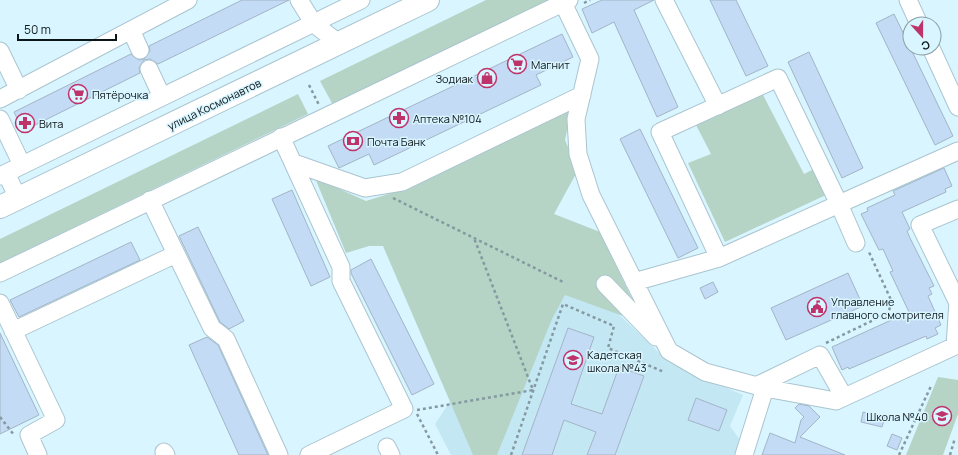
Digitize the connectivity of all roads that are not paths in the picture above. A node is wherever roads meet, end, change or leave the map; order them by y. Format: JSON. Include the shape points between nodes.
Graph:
{"nodes":[{"id":1,"x":188,"y":0,"type":"edge"},
{"id":2,"x":299,"y":0,"type":"edge"},
{"id":3,"x":361,"y":0,"type":"edge"},
{"id":4,"x":428,"y":0,"type":"edge"},
{"id":5,"x":664,"y":0,"type":"edge"},
{"id":6,"x":908,"y":0,"type":"edge"},
{"id":7,"x":566,"y":1,"type":"edge"},
{"id":8,"x":915,"y":16,"type":"edge"},
{"id":9,"x":314,"y":24,"type":"junction"},
{"id":10,"x":131,"y":30,"type":"junction"},
{"id":11,"x":340,"y":44,"type":"junction"},
{"id":12,"x":140,"y":50,"type":"dead end"},
{"id":13,"x":0,"y":51,"type":"edge"},
{"id":14,"x":313,"y":56,"type":"junction"},
{"id":15,"x":934,"y":56,"type":"edge"},
{"id":16,"x":149,"y":69,"type":"dead end"},
{"id":17,"x":19,"y":90,"type":"junction"},
{"id":18,"x":582,"y":95,"type":"junction"},
{"id":19,"x":162,"y":97,"type":"junction"},
{"id":20,"x":0,"y":98,"type":"edge"},
{"id":21,"x":718,"y":106,"type":"junction"},
{"id":22,"x":958,"y":107,"type":"edge"},
{"id":23,"x":0,"y":119,"type":"edge"},
{"id":24,"x":281,"y":138,"type":"junction"},
{"id":25,"x":958,"y":151,"type":"edge"},
{"id":26,"x":294,"y":163,"type":"junction"},
{"id":27,"x":22,"y":165,"type":"junction"},
{"id":28,"x":3,"y":174,"type":"edge"},
{"id":29,"x":150,"y":200,"type":"junction"},
{"id":30,"x":9,"y":202,"type":"edge"},
{"id":31,"x":839,"y":204,"type":"junction"},
{"id":32,"x":958,"y":208,"type":"edge"},
{"id":33,"x":861,"y":244,"type":"road end"},
{"id":34,"x":176,"y":254,"type":"junction"},
{"id":35,"x":719,"y":258,"type":"junction"},
{"id":36,"x":0,"y":273,"type":"edge"},
{"id":37,"x":634,"y":282,"type":"junction"},
{"id":38,"x":605,"y":284,"type":"dead end"},
{"id":39,"x":958,"y":302,"type":"edge"},
{"id":40,"x":0,"y":303,"type":"edge"},
{"id":41,"x":13,"y":331,"type":"junction"},
{"id":42,"x":669,"y":351,"type":"junction"},
{"id":43,"x":761,"y":387,"type":"junction"},
{"id":44,"x":844,"y":398,"type":"junction"},
{"id":45,"x":38,"y":455,"type":"edge"},
{"id":46,"x":279,"y":455,"type":"edge"},
{"id":47,"x":308,"y":455,"type":"edge"},
{"id":48,"x":744,"y":455,"type":"edge"}],
"edges":[{"from":1,"to":10,"type":"lane"},
{"from":2,"to":9,"type":"lane"},
{"from":3,"to":9,"type":"lane"},
{"from":4,"to":11,"type":"main road","name":"улица Космонавтов"},
{"from":5,"to":21,"type":"lane"},
{"from":6,"to":8,"type":"lane"},
{"from":7,"to":18,"type":"lane","via":[[590,59]]},
{"from":7,"to":24,"type":"lane"},
{"from":9,"to":11,"type":"lane"},
{"from":9,"to":14,"type":"lane"},
{"from":9,"to":19,"type":"lane"},
{"from":10,"to":12,"type":"lane"},
{"from":10,"to":17,"type":"lane"},
{"from":11,"to":14,"type":"main road","name":"улица Космонавтов"},
{"from":13,"to":17,"type":"lane"},
{"from":14,"to":30,"type":"main road","name":"улица Космонавтов"},
{"from":15,"to":22,"type":"lane"},
{"from":16,"to":19,"type":"lane"},
{"from":17,"to":20,"type":"lane"},
{"from":18,"to":26,"type":"lane","via":[[402,182],[365,188]]},
{"from":18,"to":37,"type":"lane","via":[[576,119],[578,154],[591,195]]},
{"from":19,"to":27,"type":"lane"},
{"from":21,"to":31,"type":"lane","via":[[778,78]]},
{"from":21,"to":35,"type":"lane","via":[[660,132]]},
{"from":23,"to":27,"type":"lane"},
{"from":24,"to":26,"type":"lane"},
{"from":24,"to":29,"type":"lane"},
{"from":25,"to":31,"type":"lane"},
{"from":26,"to":47,"type":"lane","via":[[341,267],[341,281],[404,409]]},
{"from":27,"to":28,"type":"lane"},
{"from":28,"to":30,"type":"lane"},
{"from":29,"to":34,"type":"lane"},
{"from":29,"to":36,"type":"lane"},
{"from":31,"to":33,"type":"lane"},
{"from":31,"to":35,"type":"lane"},
{"from":32,"to":39,"type":"lane","via":[[920,225]]},
{"from":34,"to":41,"type":"lane"},
{"from":34,"to":46,"type":"lane","via":[[212,328],[226,339]]},
{"from":35,"to":37,"type":"lane"},
{"from":37,"to":42,"type":"lane"},
{"from":38,"to":42,"type":"lane"},
{"from":39,"to":44,"type":"lane","via":[[955,346]]},
{"from":40,"to":41,"type":"lane"},
{"from":41,"to":45,"type":"lane","via":[[56,420],[29,435]]},
{"from":42,"to":43,"type":"lane","via":[[705,372]]},
{"from":43,"to":44,"type":"lane","via":[[836,402]]},
{"from":43,"to":44,"type":"lane","via":[[820,355]]},
{"from":43,"to":48,"type":"lane"}]}
